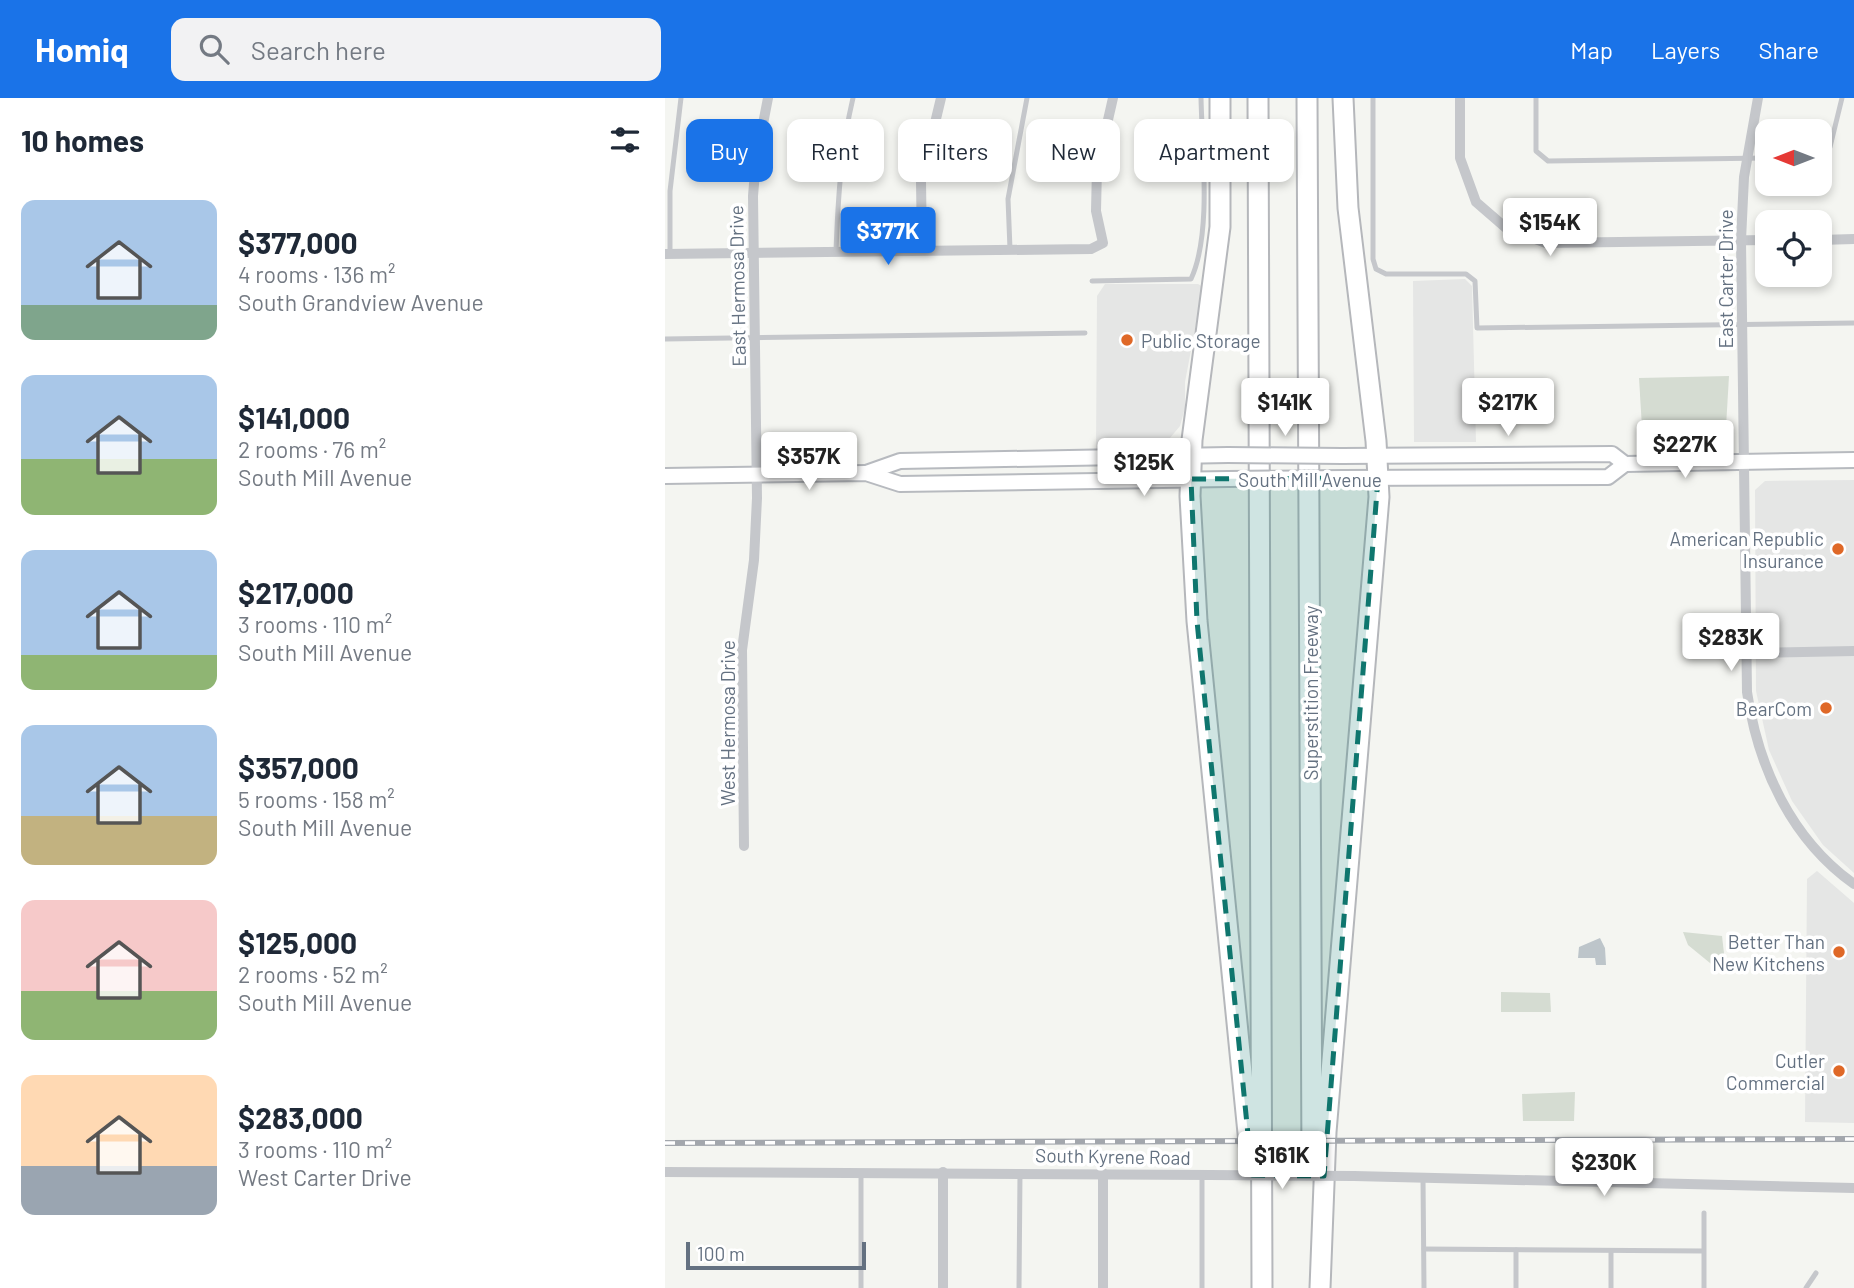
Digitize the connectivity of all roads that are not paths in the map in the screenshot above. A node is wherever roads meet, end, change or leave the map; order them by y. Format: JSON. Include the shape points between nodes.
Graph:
{"nodes":[{"id":1,"x":681,"y":98,"type":"edge"},
{"id":2,"x":768,"y":98,"type":"edge"},
{"id":3,"x":853,"y":98,"type":"edge"},
{"id":4,"x":941,"y":98,"type":"edge"},
{"id":5,"x":1027,"y":98,"type":"edge"},
{"id":6,"x":1113,"y":98,"type":"edge"},
{"id":7,"x":1201,"y":98,"type":"edge"},
{"id":8,"x":1220,"y":98,"type":"edge"},
{"id":9,"x":1258,"y":98,"type":"edge"},
{"id":10,"x":1307,"y":98,"type":"edge"},
{"id":11,"x":1343,"y":98,"type":"edge"},
{"id":12,"x":1373,"y":98,"type":"edge"},
{"id":13,"x":1460,"y":98,"type":"edge"},
{"id":14,"x":1536,"y":98,"type":"edge"},
{"id":15,"x":1758,"y":98,"type":"edge"},
{"id":16,"x":1842,"y":98,"type":"edge"},
{"id":17,"x":1832,"y":143,"type":"edge"},
{"id":18,"x":1747,"y":159,"type":"junction"},
{"id":19,"x":1755,"y":159,"type":"edge"},
{"id":20,"x":1854,"y":239,"type":"edge"},
{"id":21,"x":1741,"y":240,"type":"junction"},
{"id":22,"x":1755,"y":240,"type":"edge"},
{"id":23,"x":1832,"y":240,"type":"edge"},
{"id":24,"x":1010,"y":249,"type":"junction"},
{"id":25,"x":922,"y":250,"type":"junction"},
{"id":26,"x":836,"y":252,"type":"junction"},
{"id":27,"x":754,"y":253,"type":"junction"},
{"id":28,"x":667,"y":254,"type":"edge"},
{"id":29,"x":1093,"y":281,"type":"dead end"},
{"id":30,"x":1854,"y":323,"type":"edge"},
{"id":31,"x":1742,"y":324,"type":"junction"},
{"id":32,"x":1085,"y":333,"type":"dead end"},
{"id":33,"x":755,"y":338,"type":"junction"},
{"id":34,"x":665,"y":339,"type":"edge"},
{"id":35,"x":1191,"y":456,"type":"junction"},
{"id":36,"x":1378,"y":456,"type":"junction"},
{"id":37,"x":1854,"y":460,"type":"edge"},
{"id":38,"x":1744,"y":462,"type":"junction"},
{"id":39,"x":1625,"y":464,"type":"junction"},
{"id":40,"x":866,"y":473,"type":"junction"},
{"id":41,"x":756,"y":475,"type":"junction"},
{"id":42,"x":665,"y":476,"type":"edge"},
{"id":43,"x":1378,"y":478,"type":"junction"},
{"id":44,"x":1191,"y":480,"type":"junction"},
{"id":45,"x":1854,"y":651,"type":"edge"},
{"id":46,"x":1746,"y":653,"type":"junction"},
{"id":47,"x":744,"y":846,"type":"dead end"},
{"id":48,"x":1854,"y":884,"type":"edge"},
{"id":49,"x":665,"y":1172,"type":"edge"},
{"id":50,"x":861,"y":1172,"type":"junction"},
{"id":51,"x":943,"y":1172,"type":"junction"},
{"id":52,"x":1020,"y":1172,"type":"junction"},
{"id":53,"x":1103,"y":1173,"type":"junction"},
{"id":54,"x":1206,"y":1175,"type":"junction"},
{"id":55,"x":1423,"y":1178,"type":"junction"},
{"id":56,"x":1854,"y":1188,"type":"edge"},
{"id":57,"x":1704,"y":1213,"type":"dead end"},
{"id":58,"x":1425,"y":1249,"type":"junction"},
{"id":59,"x":1516,"y":1250,"type":"junction"},
{"id":60,"x":1703,"y":1251,"type":"junction"},
{"id":61,"x":1611,"y":1253,"type":"junction"},
{"id":62,"x":1816,"y":1273,"type":"dead end"},
{"id":63,"x":1262,"y":1282,"type":"edge"},
{"id":64,"x":861,"y":1288,"type":"edge"},
{"id":65,"x":943,"y":1288,"type":"edge"},
{"id":66,"x":1019,"y":1288,"type":"edge"},
{"id":67,"x":1103,"y":1288,"type":"edge"},
{"id":68,"x":1202,"y":1288,"type":"edge"},
{"id":69,"x":1313,"y":1288,"type":"edge"},
{"id":70,"x":1320,"y":1288,"type":"edge"},
{"id":71,"x":1424,"y":1288,"type":"edge"},
{"id":72,"x":1516,"y":1288,"type":"edge"},
{"id":73,"x":1611,"y":1288,"type":"edge"},
{"id":74,"x":1704,"y":1288,"type":"edge"},
{"id":75,"x":1806,"y":1288,"type":"edge"}],
"edges":[{"from":1,"to":28,"type":"lane"},
{"from":2,"to":27,"type":"street","name":"East Hermosa Drive","via":[[754,180]]},
{"from":3,"to":26,"type":"lane","via":[[839,188]]},
{"from":4,"to":25,"type":"street","via":[[921,181]]},
{"from":5,"to":24,"type":"lane","via":[[1008,199]]},
{"from":6,"to":24,"type":"street","via":[[1097,168],[1096,211],[1103,243],[1091,249]]},
{"from":7,"to":29,"type":"lane","via":[[1203,218],[1200,260],[1191,279]]},
{"from":8,"to":35,"type":"highway","via":[[1220,227]]},
{"from":9,"to":63,"type":"highway"},
{"from":10,"to":69,"type":"highway","name":"Superstition Freeway"},
{"from":11,"to":36,"type":"highway","via":[[1348,208]]},
{"from":12,"to":31,"type":"lane","via":[[1376,269],[1387,274],[1466,274],[1475,281],[1477,328]]},
{"from":13,"to":21,"type":"street","via":[[1460,158],[1476,202],[1506,228],[1546,243]]},
{"from":14,"to":18,"type":"lane","via":[[1536,151],[1548,161]]},
{"from":15,"to":18,"type":"street","name":"East Carter Drive"},
{"from":16,"to":17,"type":"lane"},
{"from":18,"to":19,"type":"lane"},
{"from":18,"to":21,"type":"street","name":"East Carter Drive"},
{"from":20,"to":23,"type":"street"},
{"from":21,"to":22,"type":"street"},
{"from":21,"to":31,"type":"street","name":"East Carter Drive"},
{"from":24,"to":25,"type":"street"},
{"from":25,"to":26,"type":"street"},
{"from":26,"to":27,"type":"street"},
{"from":27,"to":28,"type":"street"},
{"from":27,"to":33,"type":"street","name":"East Hermosa Drive"},
{"from":30,"to":31,"type":"lane"},
{"from":31,"to":38,"type":"street","name":"East Carter Drive"},
{"from":32,"to":33,"type":"lane"},
{"from":33,"to":34,"type":"lane"},
{"from":33,"to":41,"type":"street","name":"East Hermosa Drive"},
{"from":35,"to":36,"type":"main road","name":"South Mill Avenue","bridge":true},
{"from":35,"to":40,"type":"main road","name":"South Mill Avenue","via":[[900,461]]},
{"from":35,"to":44,"type":"highway"},
{"from":36,"to":39,"type":"main road","name":"South Mill Avenue","via":[[1612,454]]},
{"from":36,"to":43,"type":"highway"},
{"from":37,"to":38,"type":"main road","name":"South Mill Avenue"},
{"from":38,"to":39,"type":"main road","name":"South Mill Avenue"},
{"from":38,"to":46,"type":"street","name":"East Carter Drive"},
{"from":39,"to":43,"type":"main road","name":"South Mill Avenue","via":[[1608,477]]},
{"from":40,"to":41,"type":"main road","name":"South Mill Avenue"},
{"from":40,"to":44,"type":"main road","name":"South Mill Avenue","via":[[900,484]]},
{"from":41,"to":42,"type":"main road","name":"South Mill Avenue"},
{"from":41,"to":47,"type":"street","name":"West Hermosa Drive","via":[[755,549],[742,650]]},
{"from":43,"to":44,"type":"main road","name":"South Mill Avenue","bridge":true},
{"from":43,"to":70,"type":"highway","via":[[1326,1132]]},
{"from":44,"to":63,"type":"highway","via":[[1197,621]]},
{"from":45,"to":46,"type":"street"},
{"from":46,"to":48,"type":"street","name":"East Carter Drive","via":[[1749,705],[1763,764],[1792,820],[1820,854]]},
{"from":49,"to":50,"type":"street","name":"South Kyrene Road"},
{"from":50,"to":51,"type":"street","name":"South Kyrene Road"},
{"from":50,"to":64,"type":"lane"},
{"from":51,"to":52,"type":"street","name":"South Kyrene Road"},
{"from":51,"to":65,"type":"street"},
{"from":52,"to":53,"type":"street","name":"South Kyrene Road"},
{"from":52,"to":66,"type":"lane"},
{"from":53,"to":54,"type":"street","name":"South Kyrene Road"},
{"from":53,"to":67,"type":"street"},
{"from":54,"to":55,"type":"street","name":"South Kyrene Road","bridge":true},
{"from":54,"to":68,"type":"lane"},
{"from":55,"to":56,"type":"street","name":"South Kyrene Road"},
{"from":55,"to":58,"type":"lane"},
{"from":57,"to":60,"type":"lane"},
{"from":58,"to":59,"type":"lane"},
{"from":58,"to":71,"type":"lane"},
{"from":59,"to":61,"type":"lane"},
{"from":59,"to":72,"type":"lane"},
{"from":60,"to":61,"type":"lane"},
{"from":60,"to":74,"type":"lane"},
{"from":61,"to":73,"type":"lane"},
{"from":62,"to":75,"type":"lane"}]}
